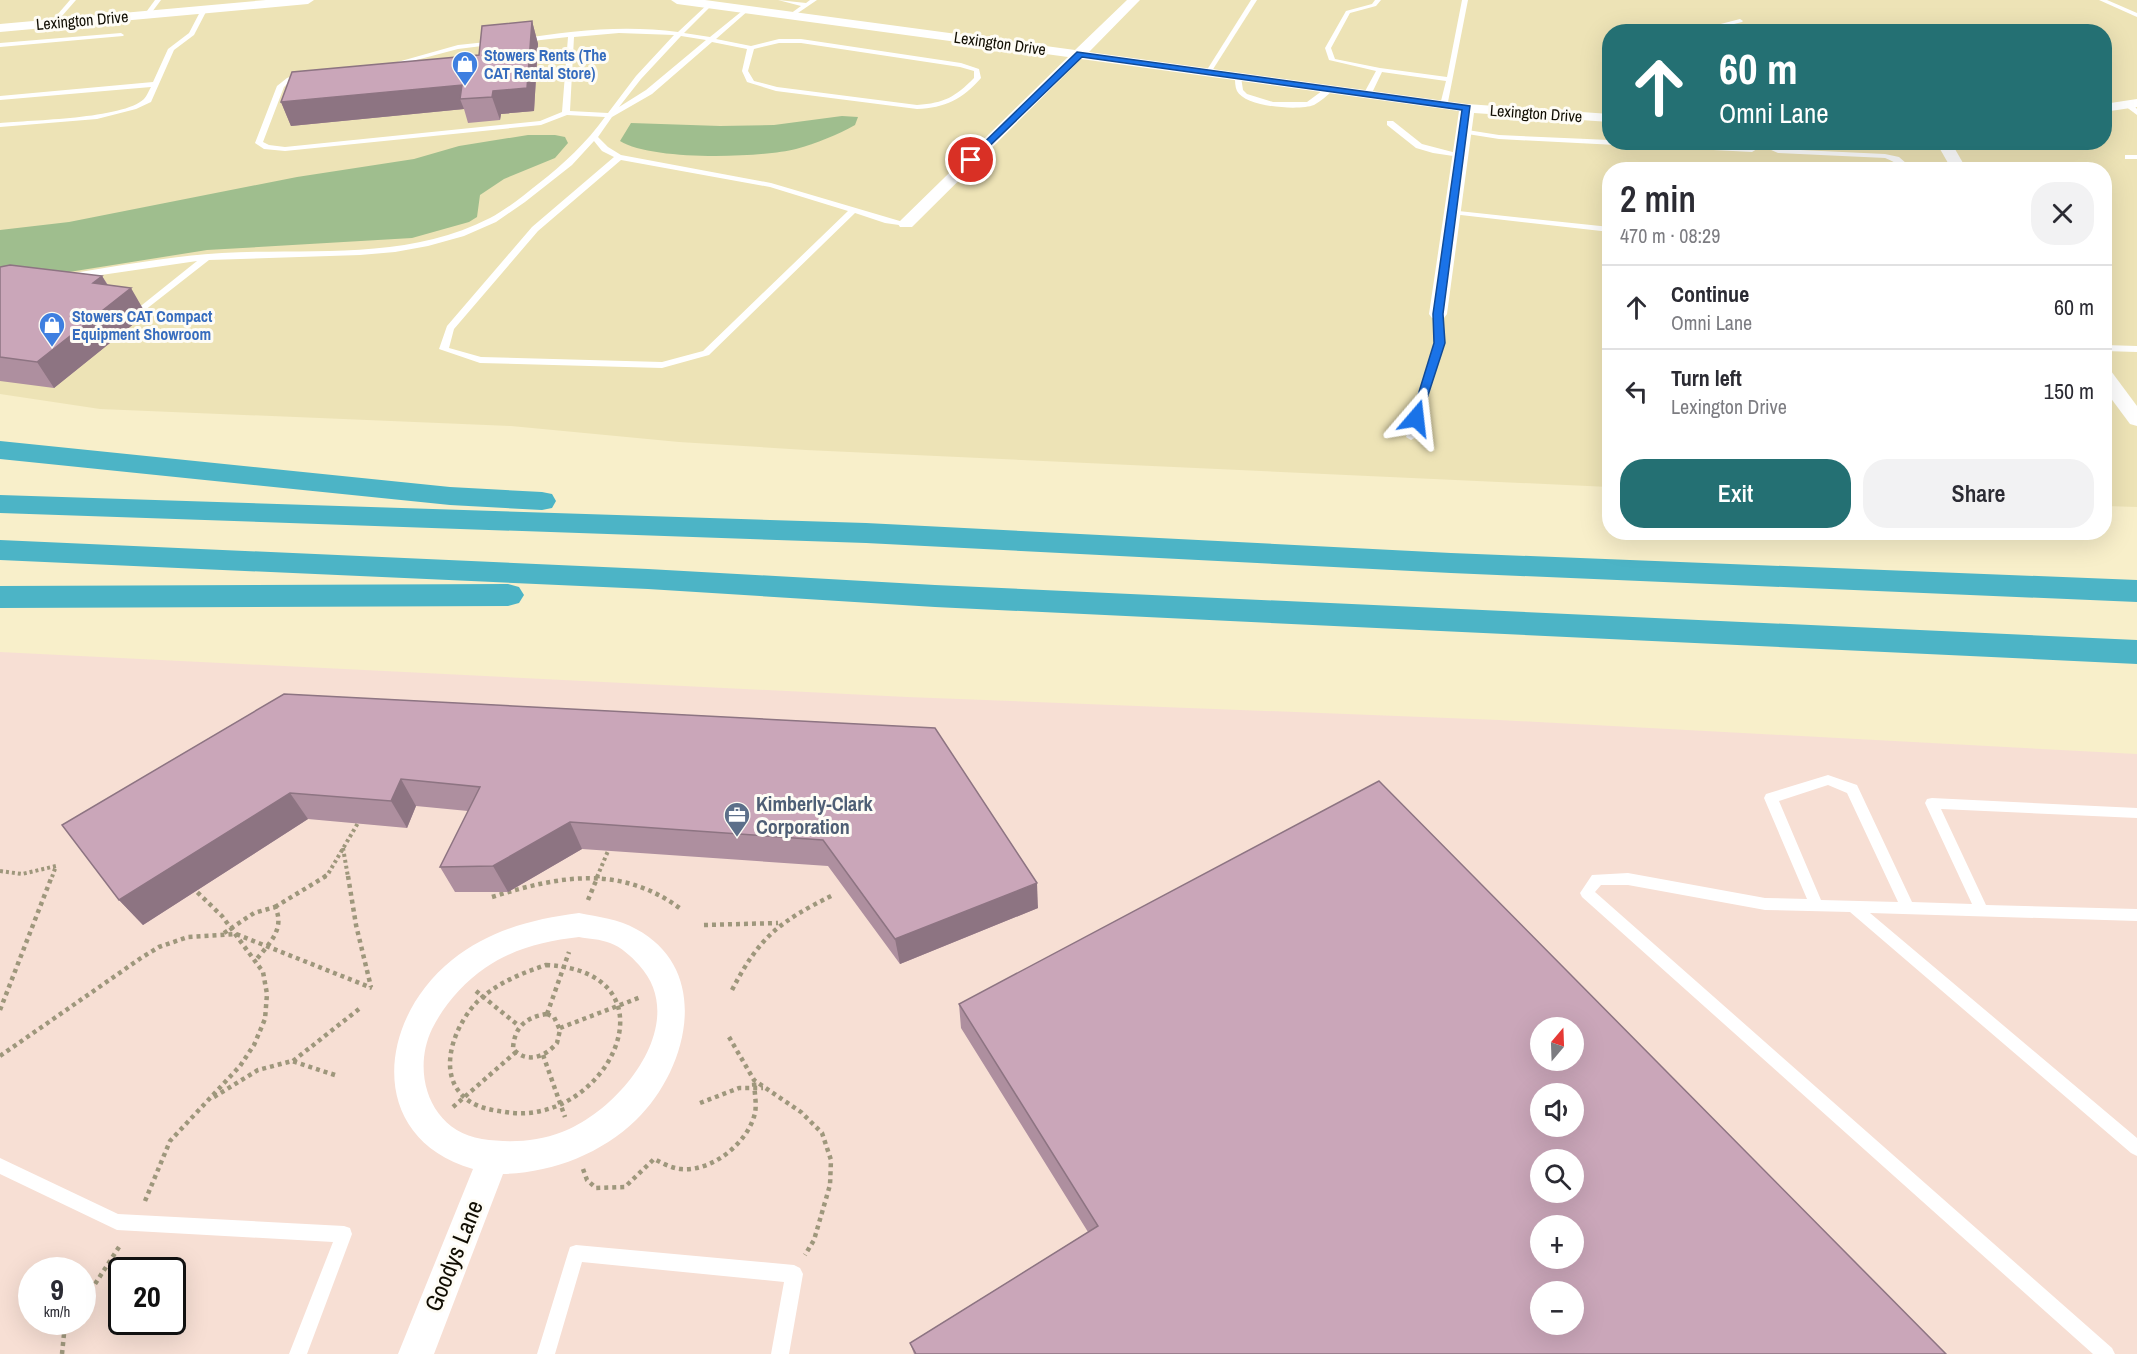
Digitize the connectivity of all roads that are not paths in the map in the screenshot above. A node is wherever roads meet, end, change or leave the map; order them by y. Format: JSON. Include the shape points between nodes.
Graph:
{"nodes":[{"id":1,"x":73,"y":0,"type":"edge"},
{"id":2,"x":158,"y":0,"type":"edge"},
{"id":3,"x":308,"y":0,"type":"edge"},
{"id":4,"x":677,"y":0,"type":"edge"},
{"id":5,"x":781,"y":0,"type":"edge"},
{"id":6,"x":814,"y":0,"type":"edge"},
{"id":7,"x":1134,"y":0,"type":"edge"},
{"id":8,"x":1254,"y":0,"type":"edge"},
{"id":9,"x":1378,"y":0,"type":"edge"},
{"id":10,"x":1465,"y":0,"type":"edge"},
{"id":11,"x":2102,"y":0,"type":"edge"},
{"id":12,"x":285,"y":1,"type":"edge"},
{"id":13,"x":710,"y":4,"type":"junction"},
{"id":14,"x":807,"y":5,"type":"junction"},
{"id":15,"x":747,"y":9,"type":"junction"},
{"id":16,"x":204,"y":10,"type":"junction"},
{"id":17,"x":147,"y":15,"type":"junction"},
{"id":18,"x":792,"y":15,"type":"junction"},
{"id":19,"x":2137,"y":15,"type":"edge"},
{"id":20,"x":1740,"y":21,"type":"dead end"},
{"id":21,"x":53,"y":23,"type":"junction"},
{"id":22,"x":1728,"y":24,"type":"edge"},
{"id":23,"x":0,"y":28,"type":"edge"},
{"id":24,"x":121,"y":35,"type":"dead end"},
{"id":25,"x":677,"y":35,"type":"junction"},
{"id":26,"x":571,"y":36,"type":"junction"},
{"id":27,"x":515,"y":41,"type":"edge"},
{"id":28,"x":711,"y":41,"type":"junction"},
{"id":29,"x":504,"y":42,"type":"edge"},
{"id":30,"x":0,"y":45,"type":"edge"},
{"id":31,"x":751,"y":48,"type":"junction"},
{"id":32,"x":1080,"y":54,"type":"junction"},
{"id":33,"x":384,"y":67,"type":"edge"},
{"id":34,"x":1380,"y":69,"type":"junction"},
{"id":35,"x":315,"y":73,"type":"edge"},
{"id":36,"x":1208,"y":73,"type":"junction"},
{"id":37,"x":1238,"y":77,"type":"junction"},
{"id":38,"x":1450,"y":79,"type":"junction"},
{"id":39,"x":155,"y":84,"type":"junction"},
{"id":40,"x":1329,"y":90,"type":"junction"},
{"id":41,"x":1367,"y":95,"type":"junction"},
{"id":42,"x":0,"y":98,"type":"edge"},
{"id":43,"x":1444,"y":105,"type":"junction"},
{"id":44,"x":2134,"y":107,"type":"edge"},
{"id":45,"x":1467,"y":108,"type":"junction"},
{"id":46,"x":2112,"y":108,"type":"edge"},
{"id":47,"x":566,"y":113,"type":"junction"},
{"id":48,"x":611,"y":115,"type":"junction"},
{"id":49,"x":1602,"y":117,"type":"edge"},
{"id":50,"x":1390,"y":123,"type":"dead end"},
{"id":51,"x":0,"y":125,"type":"edge"},
{"id":52,"x":1464,"y":131,"type":"junction"},
{"id":53,"x":594,"y":137,"type":"junction"},
{"id":54,"x":1602,"y":142,"type":"edge"},
{"id":55,"x":1776,"y":150,"type":"edge"},
{"id":56,"x":1460,"y":154,"type":"junction"},
{"id":57,"x":619,"y":157,"type":"junction"},
{"id":58,"x":2128,"y":157,"type":"dead end"},
{"id":59,"x":2137,"y":157,"type":"edge"},
{"id":60,"x":1900,"y":162,"type":"edge"},
{"id":61,"x":854,"y":210,"type":"junction"},
{"id":62,"x":1452,"y":212,"type":"junction"},
{"id":63,"x":906,"y":224,"type":"joint"},
{"id":64,"x":1602,"y":229,"type":"edge"},
{"id":65,"x":208,"y":257,"type":"junction"},
{"id":66,"x":67,"y":277,"type":"edge"},
{"id":67,"x":140,"y":311,"type":"dead end"},
{"id":68,"x":1438,"y":314,"type":"joint"},
{"id":69,"x":2112,"y":348,"type":"edge"},
{"id":70,"x":2137,"y":349,"type":"edge"},
{"id":71,"x":2112,"y":386,"type":"edge"},
{"id":72,"x":2137,"y":420,"type":"edge"},
{"id":73,"x":1411,"y":437,"type":"dead end"},
{"id":74,"x":0,"y":450,"type":"edge"},
{"id":75,"x":0,"y":504,"type":"edge"},
{"id":76,"x":866,"y":534,"type":"junction"},
{"id":77,"x":0,"y":550,"type":"edge"},
{"id":78,"x":2137,"y":591,"type":"edge"},
{"id":79,"x":935,"y":596,"type":"junction"},
{"id":80,"x":0,"y":597,"type":"edge"},
{"id":81,"x":2137,"y":651,"type":"edge"},
{"id":82,"x":2137,"y":813,"type":"edge"},
{"id":83,"x":1816,"y":905,"type":"junction"},
{"id":84,"x":1852,"y":906,"type":"junction"},
{"id":85,"x":1907,"y":908,"type":"junction"},
{"id":86,"x":1982,"y":910,"type":"junction"},
{"id":87,"x":2137,"y":915,"type":"edge"},
{"id":88,"x":2137,"y":1148,"type":"edge"},
{"id":89,"x":493,"y":1159,"type":"junction"},
{"id":90,"x":0,"y":1166,"type":"edge"},
{"id":91,"x":298,"y":1354,"type":"edge"},
{"id":92,"x":416,"y":1354,"type":"edge"},
{"id":93,"x":546,"y":1354,"type":"edge"},
{"id":94,"x":780,"y":1354,"type":"edge"},
{"id":95,"x":2106,"y":1354,"type":"edge"}],
"edges":[{"from":1,"to":21,"type":"lane"},
{"from":2,"to":17,"type":"lane"},
{"from":3,"to":12,"type":"street","name":"Lexington Drive"},
{"from":4,"to":13,"type":"street","name":"Lexington Drive"},
{"from":5,"to":14,"type":"lane"},
{"from":6,"to":14,"type":"lane"},
{"from":7,"to":32,"type":"street"},
{"from":8,"to":36,"type":"lane"},
{"from":9,"to":34,"type":"lane","via":[[1374,5],[1348,12],[1328,48],[1332,60]]},
{"from":10,"to":38,"type":"lane"},
{"from":11,"to":19,"type":"lane"},
{"from":12,"to":16,"type":"street","name":"Lexington Drive"},
{"from":13,"to":15,"type":"street","name":"Lexington Drive"},
{"from":13,"to":25,"type":"lane"},
{"from":14,"to":18,"type":"lane"},
{"from":15,"to":18,"type":"street","name":"Lexington Drive"},
{"from":15,"to":28,"type":"lane"},
{"from":16,"to":17,"type":"street","name":"Lexington Drive"},
{"from":16,"to":39,"type":"lane","via":[[192,34],[171,49]]},
{"from":17,"to":21,"type":"street","name":"Lexington Drive"},
{"from":18,"to":32,"type":"street","name":"Lexington Drive"},
{"from":20,"to":22,"type":"lane"},
{"from":21,"to":23,"type":"street","name":"Lexington Drive"},
{"from":24,"to":30,"type":"lane"},
{"from":25,"to":26,"type":"lane","via":[[626,31]]},
{"from":25,"to":28,"type":"lane"},
{"from":25,"to":48,"type":"lane"},
{"from":26,"to":27,"type":"lane"},
{"from":26,"to":47,"type":"lane"},
{"from":28,"to":31,"type":"lane"},
{"from":28,"to":48,"type":"lane","via":[[649,92]]},
{"from":29,"to":33,"type":"lane","via":[[458,47]]},
{"from":31,"to":31,"type":"lane","via":[[745,71],[751,82],[776,89],[917,107],[938,106],[957,99],[978,78],[977,70],[961,65],[801,41],[779,41]]},
{"from":32,"to":36,"type":"street","name":"Lexington Drive"},
{"from":32,"to":63,"type":"street"},
{"from":34,"to":38,"type":"lane"},
{"from":34,"to":41,"type":"lane"},
{"from":35,"to":47,"type":"lane","via":[[290,79],[281,86],[259,142],[285,149],[541,123]]},
{"from":36,"to":37,"type":"street","name":"Lexington Drive"},
{"from":37,"to":40,"type":"street","name":"Lexington Drive"},
{"from":37,"to":40,"type":"lane","via":[[1240,91],[1246,98],[1262,102],[1308,105]]},
{"from":38,"to":43,"type":"lane"},
{"from":39,"to":42,"type":"lane"},
{"from":39,"to":51,"type":"lane","via":[[148,100],[115,114]]},
{"from":40,"to":41,"type":"street","name":"Lexington Drive"},
{"from":41,"to":43,"type":"street","name":"Lexington Drive"},
{"from":43,"to":45,"type":"street","name":"Lexington Drive"},
{"from":44,"to":46,"type":"street"},
{"from":45,"to":49,"type":"street","name":"Lexington Drive"},
{"from":45,"to":52,"type":"street"},
{"from":47,"to":48,"type":"lane"},
{"from":48,"to":53,"type":"lane"},
{"from":50,"to":56,"type":"lane","via":[[1419,146]]},
{"from":52,"to":54,"type":"lane","via":[[1499,137]]},
{"from":52,"to":56,"type":"street"},
{"from":53,"to":57,"type":"lane"},
{"from":53,"to":65,"type":"lane","via":[[571,162],[498,217],[461,234],[406,248],[350,254]]},
{"from":55,"to":60,"type":"lane","via":[[1885,156]]},
{"from":56,"to":62,"type":"street"},
{"from":57,"to":61,"type":"lane","via":[[771,185]]},
{"from":57,"to":61,"type":"lane","via":[[535,229],[450,328],[444,349],[480,360],[662,365],[706,353]]},
{"from":58,"to":59,"type":"lane"},
{"from":61,"to":63,"type":"lane"},
{"from":62,"to":64,"type":"lane"},
{"from":62,"to":68,"type":"street"},
{"from":65,"to":66,"type":"lane"},
{"from":65,"to":67,"type":"lane"},
{"from":68,"to":73,"type":"lane","via":[[1440,343]]},
{"from":69,"to":70,"type":"lane"},
{"from":71,"to":72,"type":"street"},
{"from":74,"to":76,"type":"highway","via":[[450,496],[639,506]]},
{"from":75,"to":76,"type":"highway"},
{"from":76,"to":78,"type":"highway"},
{"from":77,"to":79,"type":"highway"},
{"from":79,"to":80,"type":"highway","via":[[826,601],[433,593]]},
{"from":79,"to":81,"type":"highway"},
{"from":82,"to":86,"type":"lane","via":[[1932,803]]},
{"from":83,"to":84,"type":"lane"},
{"from":83,"to":85,"type":"lane","via":[[1771,798],[1828,780],[1852,789]]},
{"from":83,"to":95,"type":"lane","via":[[1765,904],[1629,879],[1597,879],[1587,892]]},
{"from":84,"to":85,"type":"lane"},
{"from":84,"to":88,"type":"lane"},
{"from":85,"to":86,"type":"lane"},
{"from":86,"to":87,"type":"lane"},
{"from":89,"to":89,"type":"street","via":[[537,1156],[582,1140],[621,1114],[651,1080],[668,1043],[672,1006],[664,974],[644,948],[614,932],[579,926],[539,930],[500,944],[456,975],[430,1005],[411,1044],[409,1084],[422,1120],[452,1146]]},
{"from":89,"to":92,"type":"street","name":"Goodys Lane"},
{"from":90,"to":91,"type":"lane","via":[[117,1222],[344,1234]]},
{"from":93,"to":94,"type":"lane","via":[[576,1253],[794,1274]]}]}
